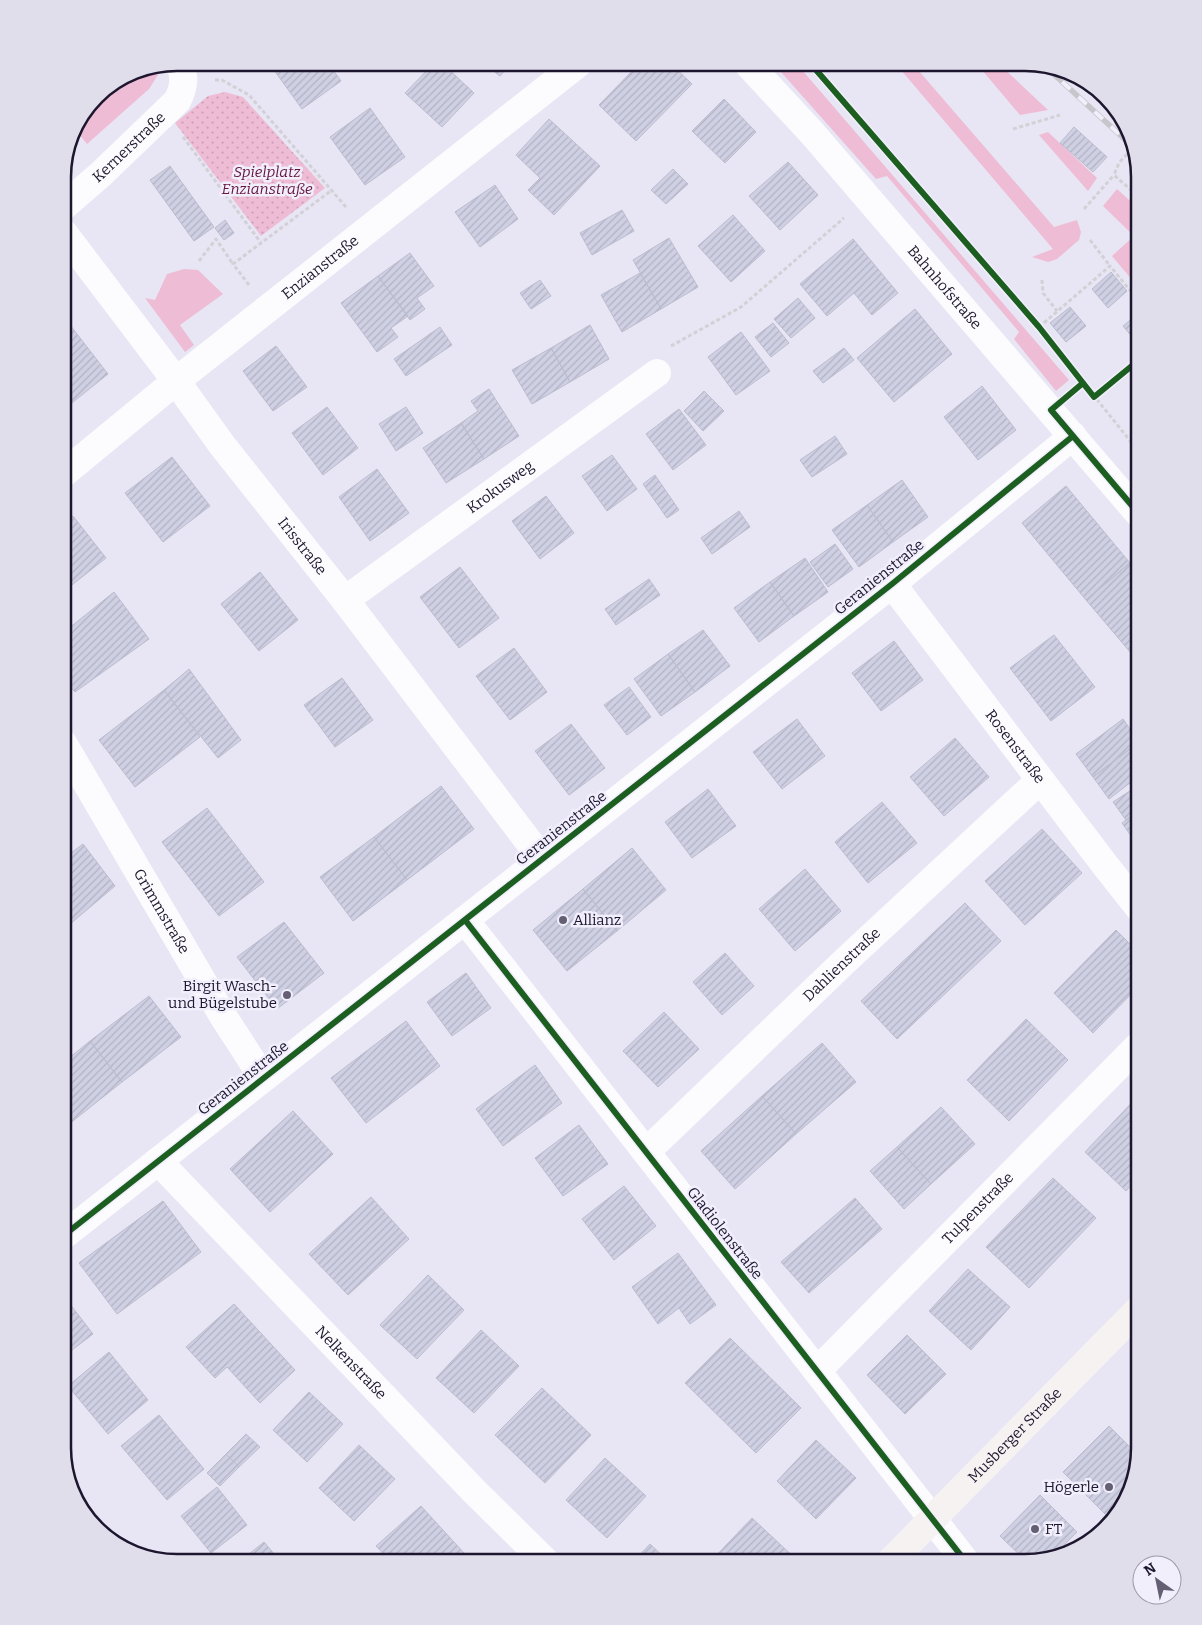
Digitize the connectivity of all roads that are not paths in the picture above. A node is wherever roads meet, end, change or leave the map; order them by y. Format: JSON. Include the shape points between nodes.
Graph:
{"nodes":[{"id":1,"x":569,"y":71,"type":"edge"},
{"id":2,"x":754,"y":71,"type":"edge"},
{"id":3,"x":182,"y":72,"type":"edge"},
{"id":4,"x":71,"y":201,"type":"edge"},
{"id":5,"x":71,"y":243,"type":"edge"},
{"id":6,"x":657,"y":373,"type":"road end"},
{"id":7,"x":176,"y":381,"type":"junction"},
{"id":8,"x":1073,"y":436,"type":"junction"},
{"id":9,"x":71,"y":467,"type":"edge"},
{"id":10,"x":1131,"y":504,"type":"edge"},
{"id":11,"x":892,"y":584,"type":"junction"},
{"id":12,"x":345,"y":600,"type":"junction"},
{"id":13,"x":71,"y":757,"type":"edge"},
{"id":14,"x":1040,"y":780,"type":"junction"},
{"id":15,"x":542,"y":859,"type":"junction"},
{"id":16,"x":1131,"y":896,"type":"edge"},
{"id":17,"x":465,"y":920,"type":"junction"},
{"id":18,"x":1131,"y":1054,"type":"edge"},
{"id":19,"x":263,"y":1078,"type":"junction"},
{"id":20,"x":646,"y":1152,"type":"junction"},
{"id":21,"x":158,"y":1161,"type":"junction"},
{"id":22,"x":71,"y":1229,"type":"edge"},
{"id":23,"x":1131,"y":1318,"type":"edge"},
{"id":24,"x":817,"y":1371,"type":"junction"},
{"id":25,"x":933,"y":1519,"type":"junction"},
{"id":26,"x":538,"y":1554,"type":"edge"},
{"id":27,"x":898,"y":1554,"type":"edge"},
{"id":28,"x":960,"y":1554,"type":"edge"}],
"edges":[{"from":1,"to":7,"type":"street","name":"Enzianstraße"},
{"from":2,"to":8,"type":"street","name":"Bahnhofstraße","via":[[812,133]]},
{"from":3,"to":4,"type":"street","name":"Kernerstraße","via":[[183,91],[177,101]]},
{"from":5,"to":7,"type":"street","name":"Irisstraße"},
{"from":6,"to":12,"type":"street","name":"Krokusweg"},
{"from":7,"to":9,"type":"street","name":"Enzianstraße"},
{"from":7,"to":12,"type":"street","name":"Irisstraße","via":[[222,445]]},
{"from":8,"to":10,"type":"street","name":"Bahnhofstraße"},
{"from":8,"to":11,"type":"street","name":"Geranienstraße"},
{"from":11,"to":14,"type":"street","name":"Rosenstraße"},
{"from":11,"to":15,"type":"street","name":"Geranienstraße"},
{"from":12,"to":15,"type":"street","name":"Irisstraße"},
{"from":13,"to":19,"type":"street","name":"Grimmstraße","via":[[223,1016]]},
{"from":14,"to":16,"type":"street","name":"Rosenstraße"},
{"from":14,"to":20,"type":"street","name":"Dahlienstraße","via":[[852,954]]},
{"from":15,"to":17,"type":"street","name":"Geranienstraße"},
{"from":17,"to":19,"type":"street","name":"Geranienstraße"},
{"from":17,"to":20,"type":"street","name":"Gladiolenstraße"},
{"from":18,"to":24,"type":"street","name":"Tulpenstraße"},
{"from":19,"to":21,"type":"street","name":"Geranienstraße"},
{"from":20,"to":24,"type":"street","name":"Gladiolenstraße"},
{"from":21,"to":22,"type":"street","name":"Geranienstraße"},
{"from":21,"to":26,"type":"street","name":"Nelkenstraße"},
{"from":23,"to":25,"type":"main road","name":"Musberger Straße"},
{"from":24,"to":25,"type":"street","name":"Gladiolenstraße"},
{"from":25,"to":27,"type":"main road","name":"Musberger Straße"},
{"from":25,"to":28,"type":"street","name":"Gladiolenstraße"}]}
